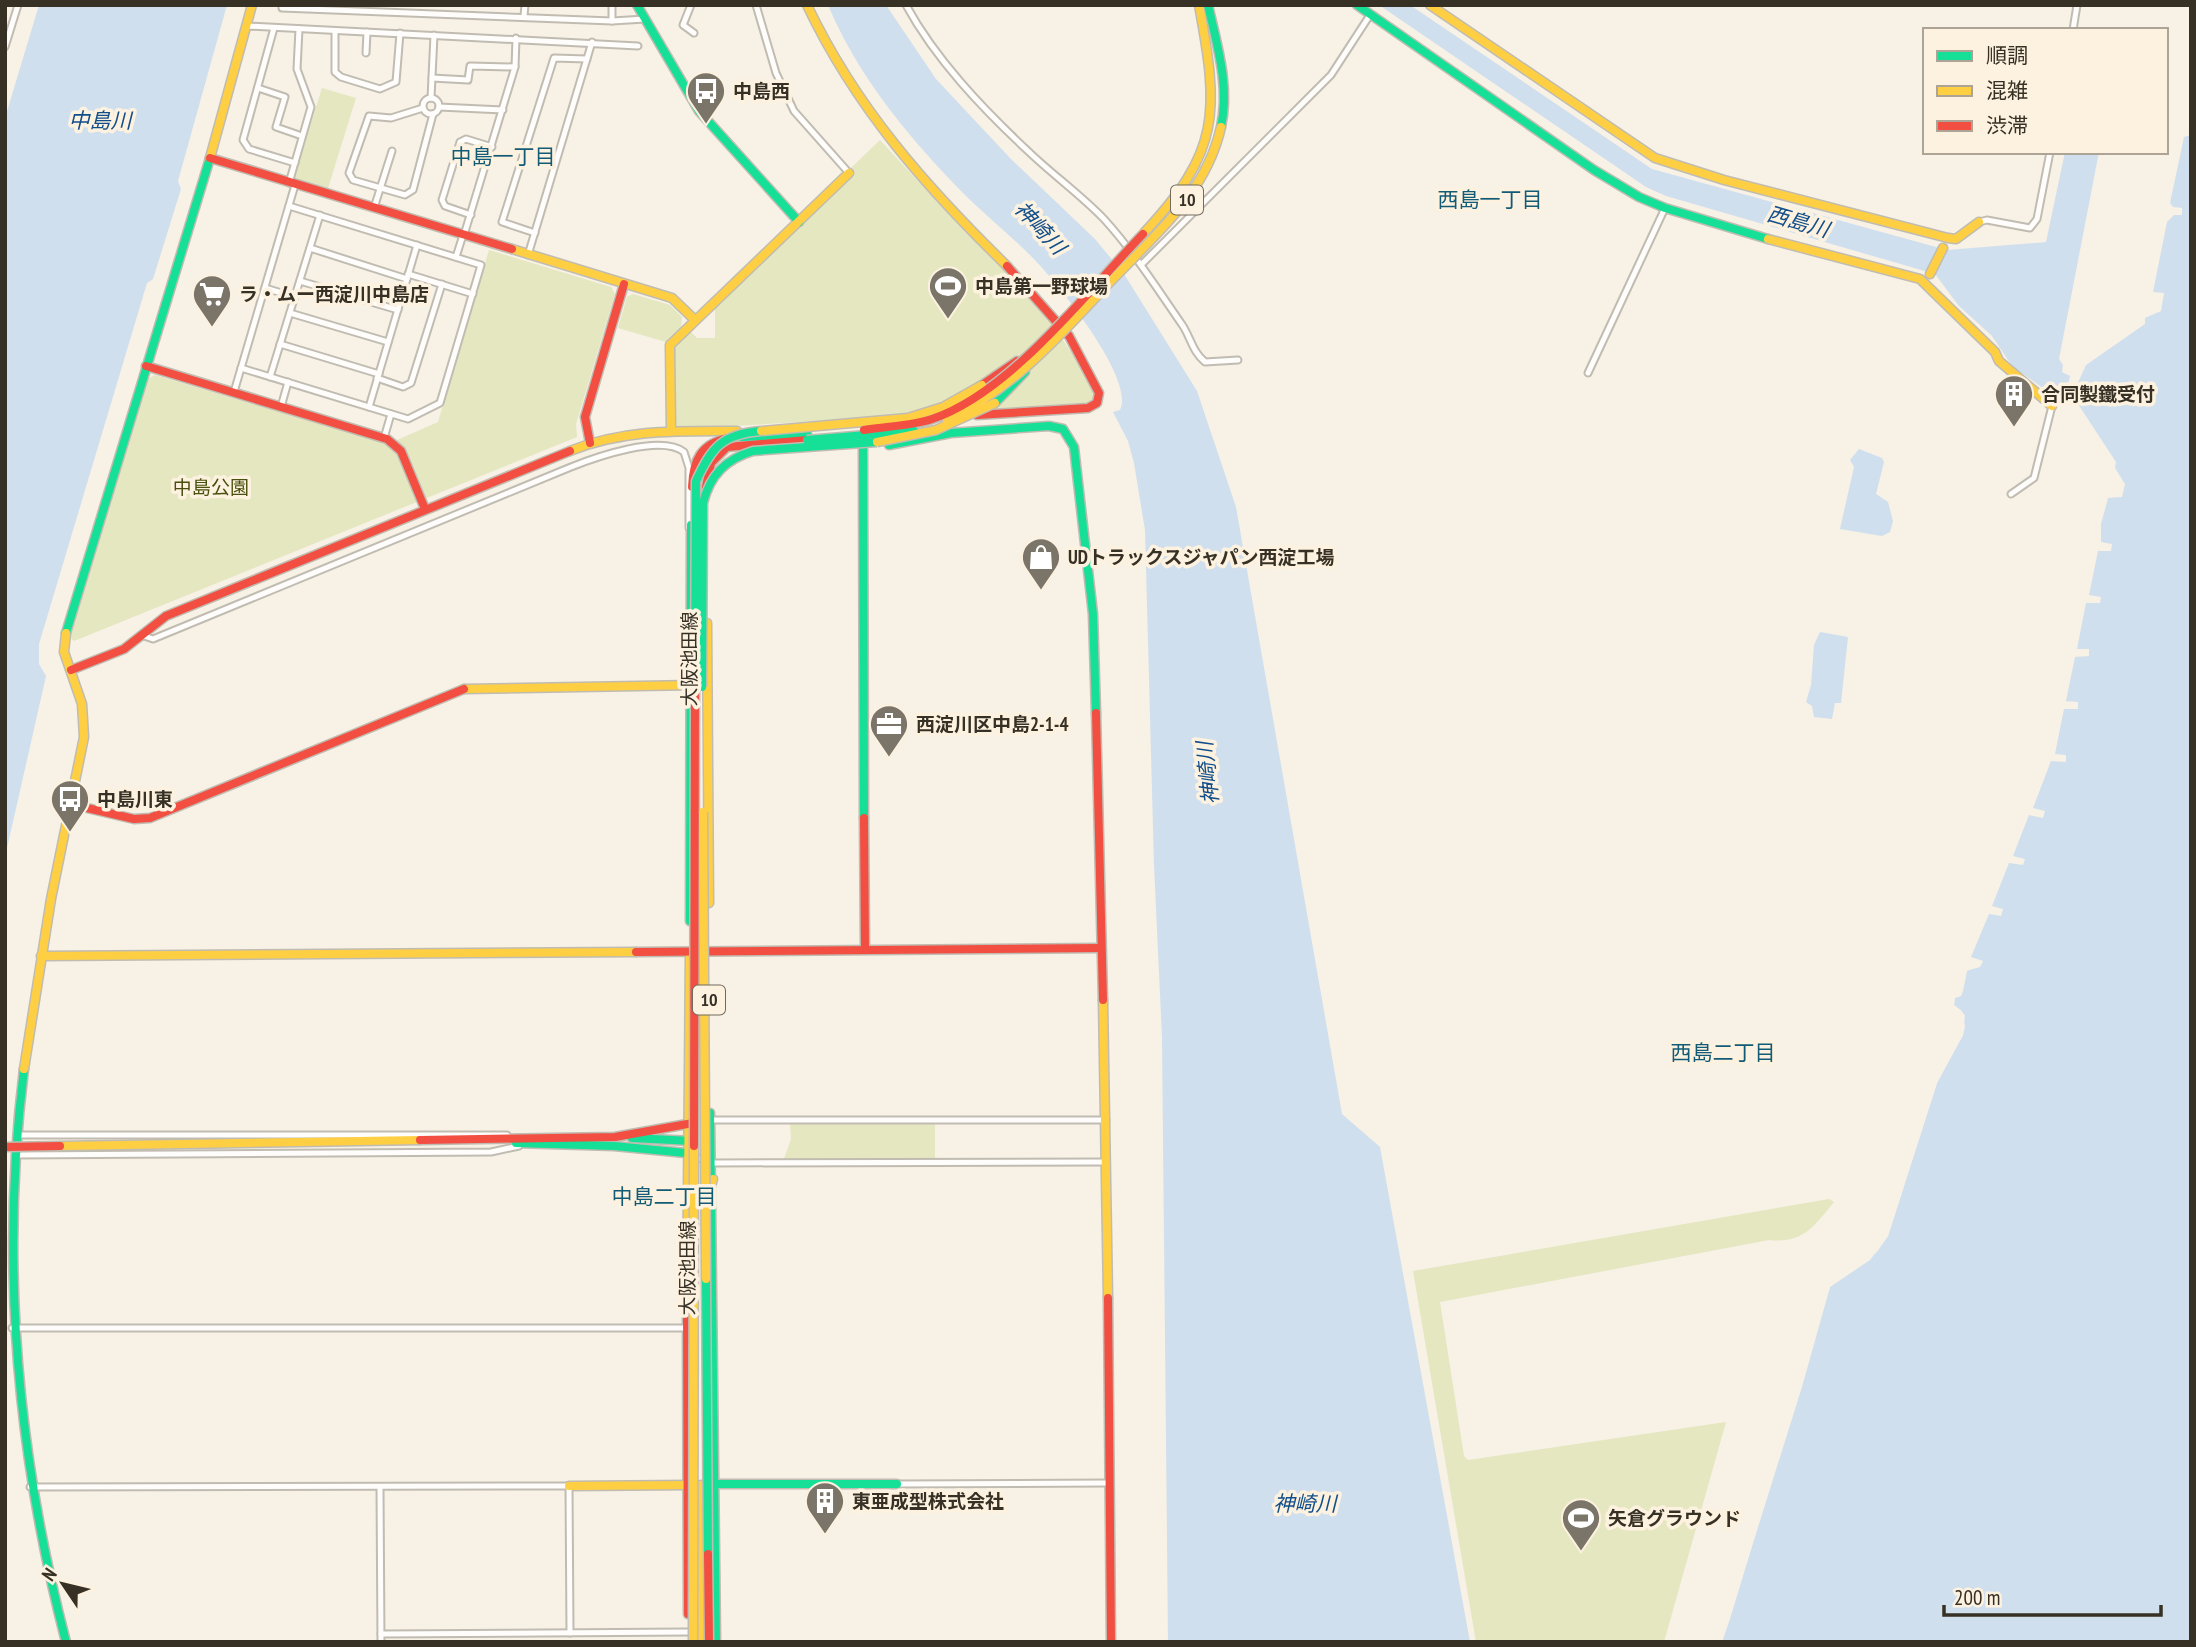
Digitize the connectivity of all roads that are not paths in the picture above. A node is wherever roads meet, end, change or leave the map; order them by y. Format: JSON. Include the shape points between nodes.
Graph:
{"nodes":[{"id":1,"x":18,"y":5,"type":"edge"},
{"id":2,"x":252,"y":5,"type":"edge"},
{"id":3,"x":282,"y":5,"type":"edge"},
{"id":4,"x":525,"y":5,"type":"edge"},
{"id":5,"x":612,"y":5,"type":"edge"},
{"id":6,"x":637,"y":5,"type":"edge"},
{"id":7,"x":691,"y":5,"type":"edge"},
{"id":8,"x":756,"y":5,"type":"edge"},
{"id":9,"x":807,"y":5,"type":"edge"},
{"id":10,"x":906,"y":5,"type":"edge"},
{"id":11,"x":1199,"y":5,"type":"edge"},
{"id":12,"x":1208,"y":5,"type":"edge"},
{"id":13,"x":1357,"y":5,"type":"edge"},
{"id":14,"x":1430,"y":5,"type":"edge"},
{"id":15,"x":2077,"y":5,"type":"edge"},
{"id":16,"x":403,"y":8,"type":"edge"},
{"id":17,"x":1370,"y":15,"type":"junction"},
{"id":18,"x":524,"y":16,"type":"junction"},
{"id":19,"x":645,"y":19,"type":"junction"},
{"id":20,"x":612,"y":21,"type":"junction"},
{"id":21,"x":247,"y":26,"type":"junction"},
{"id":22,"x":274,"y":28,"type":"junction"},
{"id":23,"x":2073,"y":28,"type":"edge"},
{"id":24,"x":299,"y":29,"type":"junction"},
{"id":25,"x":335,"y":31,"type":"junction"},
{"id":26,"x":367,"y":32,"type":"junction"},
{"id":27,"x":400,"y":33,"type":"junction"},
{"id":28,"x":694,"y":33,"type":"dead end"},
{"id":29,"x":434,"y":35,"type":"junction"},
{"id":30,"x":516,"y":38,"type":"junction"},
{"id":31,"x":592,"y":43,"type":"junction"},
{"id":32,"x":638,"y":46,"type":"dead end"},
{"id":33,"x":5,"y":47,"type":"edge"},
{"id":34,"x":366,"y":53,"type":"dead end"},
{"id":35,"x":587,"y":59,"type":"junction"},
{"id":36,"x":515,"y":67,"type":"junction"},
{"id":37,"x":432,"y":78,"type":"junction"},
{"id":38,"x":258,"y":88,"type":"junction"},
{"id":39,"x":431,"y":98,"type":"junction"},
{"id":40,"x":439,"y":107,"type":"junction"},
{"id":41,"x":423,"y":108,"type":"junction"},
{"id":42,"x":503,"y":110,"type":"junction"},
{"id":43,"x":433,"y":114,"type":"junction"},
{"id":44,"x":302,"y":136,"type":"junction"},
{"id":45,"x":492,"y":147,"type":"junction"},
{"id":46,"x":392,"y":151,"type":"dead end"},
{"id":47,"x":2050,"y":154,"type":"edge"},
{"id":48,"x":210,"y":158,"type":"junction"},
{"id":49,"x":295,"y":163,"type":"junction"},
{"id":50,"x":849,"y":173,"type":"joint"},
{"id":51,"x":292,"y":184,"type":"junction"},
{"id":52,"x":381,"y":188,"type":"junction"},
{"id":53,"x":289,"y":206,"type":"junction"},
{"id":54,"x":374,"y":208,"type":"junction"},
{"id":55,"x":1665,"y":208,"type":"junction"},
{"id":56,"x":320,"y":215,"type":"junction"},
{"id":57,"x":471,"y":215,"type":"junction"},
{"id":58,"x":799,"y":222,"type":"junction"},
{"id":59,"x":1979,"y":222,"type":"joint"},
{"id":60,"x":535,"y":233,"type":"junction"},
{"id":61,"x":464,"y":235,"type":"junction"},
{"id":62,"x":1948,"y":238,"type":"junction"},
{"id":63,"x":417,"y":245,"type":"junction"},
{"id":64,"x":310,"y":248,"type":"junction"},
{"id":65,"x":1944,"y":248,"type":"joint"},
{"id":66,"x":528,"y":255,"type":"junction"},
{"id":67,"x":456,"y":257,"type":"junction"},
{"id":68,"x":1141,"y":265,"type":"junction"},
{"id":69,"x":1930,"y":274,"type":"joint"},
{"id":70,"x":408,"y":277,"type":"junction"},
{"id":71,"x":300,"y":281,"type":"junction"},
{"id":72,"x":1926,"y":283,"type":"junction"},
{"id":73,"x":624,"y":284,"type":"junction"},
{"id":74,"x":442,"y":285,"type":"junction"},
{"id":75,"x":265,"y":288,"type":"junction"},
{"id":76,"x":472,"y":294,"type":"junction"},
{"id":77,"x":295,"y":297,"type":"junction"},
{"id":78,"x":398,"y":310,"type":"junction"},
{"id":79,"x":290,"y":313,"type":"junction"},
{"id":80,"x":695,"y":320,"type":"junction"},
{"id":81,"x":1043,"y":338,"type":"junction"},
{"id":82,"x":388,"y":342,"type":"junction"},
{"id":83,"x":280,"y":344,"type":"junction"},
{"id":84,"x":1045,"y":349,"type":"junction"},
{"id":85,"x":1238,"y":360,"type":"dead end"},
{"id":86,"x":146,"y":366,"type":"junction"},
{"id":87,"x":241,"y":368,"type":"junction"},
{"id":88,"x":1588,"y":373,"type":"dead end"},
{"id":89,"x":378,"y":376,"type":"junction"},
{"id":90,"x":270,"y":377,"type":"junction"},
{"id":91,"x":288,"y":383,"type":"junction"},
{"id":92,"x":234,"y":392,"type":"junction"},
{"id":93,"x":2052,"y":406,"type":"joint"},
{"id":94,"x":281,"y":407,"type":"junction"},
{"id":95,"x":369,"y":407,"type":"junction"},
{"id":96,"x":391,"y":414,"type":"junction"},
{"id":97,"x":671,"y":430,"type":"junction"},
{"id":98,"x":807,"y":437,"type":"junction"},
{"id":99,"x":384,"y":438,"type":"junction"},
{"id":100,"x":590,"y":443,"type":"junction"},
{"id":101,"x":863,"y":446,"type":"junction"},
{"id":102,"x":764,"y":452,"type":"joint"},
{"id":103,"x":711,"y":463,"type":"junction"},
{"id":104,"x":2011,"y":494,"type":"dead end"},
{"id":105,"x":425,"y":509,"type":"junction"},
{"id":106,"x":689,"y":566,"type":"junction"},
{"id":107,"x":141,"y":635,"type":"junction"},
{"id":108,"x":71,"y":670,"type":"junction"},
{"id":109,"x":689,"y":685,"type":"junction"},
{"id":110,"x":708,"y":685,"type":"junction"},
{"id":111,"x":70,"y":804,"type":"junction"},
{"id":112,"x":1100,"y":948,"type":"junction"},
{"id":113,"x":709,"y":949,"type":"junction"},
{"id":114,"x":865,"y":949,"type":"junction"},
{"id":115,"x":690,"y":951,"type":"junction"},
{"id":116,"x":41,"y":956,"type":"junction"},
{"id":117,"x":710,"y":1120,"type":"junction"},
{"id":118,"x":1106,"y":1120,"type":"junction"},
{"id":119,"x":687,"y":1125,"type":"junction"},
{"id":120,"x":17,"y":1135,"type":"junction"},
{"id":121,"x":615,"y":1137,"type":"junction"},
{"id":122,"x":686,"y":1139,"type":"junction"},
{"id":123,"x":527,"y":1141,"type":"junction"},
{"id":124,"x":5,"y":1147,"type":"edge"},
{"id":125,"x":686,"y":1153,"type":"junction"},
{"id":126,"x":15,"y":1155,"type":"junction"},
{"id":127,"x":1105,"y":1162,"type":"junction"},
{"id":128,"x":713,"y":1163,"type":"junction"},
{"id":129,"x":713,"y":1179,"type":"junction"},
{"id":130,"x":12,"y":1328,"type":"junction"},
{"id":131,"x":687,"y":1328,"type":"junction"},
{"id":132,"x":715,"y":1328,"type":"junction"},
{"id":133,"x":1108,"y":1483,"type":"junction"},
{"id":134,"x":715,"y":1484,"type":"junction"},
{"id":135,"x":897,"y":1484,"type":"joint"},
{"id":136,"x":687,"y":1485,"type":"junction"},
{"id":137,"x":701,"y":1485,"type":"junction"},
{"id":138,"x":569,"y":1486,"type":"junction"},
{"id":139,"x":30,"y":1487,"type":"junction"},
{"id":140,"x":380,"y":1487,"type":"junction"},
{"id":141,"x":704,"y":1549,"type":"junction"},
{"id":142,"x":570,"y":1633,"type":"junction"},
{"id":143,"x":381,"y":1634,"type":"junction"},
{"id":144,"x":690,"y":1639,"type":"edge"},
{"id":145,"x":66,"y":1642,"type":"edge"},
{"id":146,"x":381,"y":1642,"type":"edge"},
{"id":147,"x":700,"y":1642,"type":"edge"},
{"id":148,"x":709,"y":1642,"type":"edge"},
{"id":149,"x":716,"y":1642,"type":"edge"},
{"id":150,"x":1111,"y":1642,"type":"edge"}],
"edges":[{"from":1,"to":33,"type":"street"},
{"from":2,"to":21,"type":"main road"},
{"from":3,"to":16,"type":"street"},
{"from":4,"to":18,"type":"street"},
{"from":5,"to":20,"type":"street"},
{"from":6,"to":19,"type":"main road"},
{"from":7,"to":28,"type":"street","via":[[683,25]]},
{"from":8,"to":50,"type":"street","via":[[776,73],[794,111]]},
{"from":9,"to":97,"type":"main road","via":[[837,67],[882,135],[1047,306],[1084,362],[1098,400],[1088,408],[760,431]]},
{"from":10,"to":68,"type":"street","via":[[940,57],[972,93],[1103,219]]},
{"from":11,"to":81,"type":"main road","name":"大阪池田線","number":"10","bridge":true,"via":[[1213,97],[1200,157],[1159,218]]},
{"from":12,"to":84,"type":"main road","name":"大阪池田線","number":"10","bridge":true,"via":[[1225,94],[1220,132],[1206,171],[1175,215]]},
{"from":13,"to":17,"type":"main road"},
{"from":14,"to":62,"type":"main road","via":[[1655,158]]},
{"from":15,"to":23,"type":"street"},
{"from":16,"to":18,"type":"street"},
{"from":17,"to":55,"type":"main road","via":[[1594,170]]},
{"from":17,"to":68,"type":"street","via":[[1331,75]]},
{"from":18,"to":20,"type":"street"},
{"from":19,"to":20,"type":"street"},
{"from":19,"to":58,"type":"main road","via":[[699,111]]},
{"from":21,"to":22,"type":"street"},
{"from":21,"to":48,"type":"main road"},
{"from":22,"to":24,"type":"street"},
{"from":22,"to":38,"type":"street"},
{"from":24,"to":25,"type":"street"},
{"from":24,"to":44,"type":"street","via":[[298,69],[311,107]]},
{"from":25,"to":26,"type":"street"},
{"from":25,"to":27,"type":"street","via":[[335,72],[380,89],[396,82]]},
{"from":26,"to":27,"type":"street"},
{"from":26,"to":34,"type":"street"},
{"from":27,"to":29,"type":"street"},
{"from":29,"to":30,"type":"street"},
{"from":29,"to":37,"type":"street"},
{"from":30,"to":31,"type":"street"},
{"from":30,"to":36,"type":"street"},
{"from":31,"to":32,"type":"street"},
{"from":31,"to":35,"type":"street"},
{"from":35,"to":60,"type":"street"},
{"from":35,"to":60,"type":"street","via":[[554,58],[502,222]]},
{"from":36,"to":37,"type":"street","via":[[470,66],[468,80]]},
{"from":36,"to":42,"type":"street"},
{"from":37,"to":39,"type":"street"},
{"from":38,"to":44,"type":"street","via":[[285,97],[276,127]]},
{"from":38,"to":49,"type":"street","via":[[244,146]]},
{"from":39,"to":40,"type":"street"},
{"from":39,"to":41,"type":"street"},
{"from":40,"to":42,"type":"street"},
{"from":40,"to":43,"type":"street"},
{"from":41,"to":43,"type":"street"},
{"from":41,"to":52,"type":"street","via":[[391,118],[369,116],[349,173],[353,180]]},
{"from":42,"to":45,"type":"street"},
{"from":43,"to":52,"type":"street","via":[[413,190],[405,195]]},
{"from":44,"to":49,"type":"street"},
{"from":45,"to":57,"type":"street"},
{"from":45,"to":57,"type":"street","via":[[466,139],[456,154],[442,201]]},
{"from":46,"to":52,"type":"street"},
{"from":47,"to":59,"type":"street","via":[[2037,219],[2030,228]]},
{"from":48,"to":51,"type":"main road"},
{"from":48,"to":86,"type":"main road"},
{"from":49,"to":51,"type":"street"},
{"from":50,"to":58,"type":"main road"},
{"from":51,"to":53,"type":"street"},
{"from":51,"to":54,"type":"main road"},
{"from":52,"to":54,"type":"street"},
{"from":53,"to":56,"type":"street"},
{"from":53,"to":75,"type":"street"},
{"from":54,"to":61,"type":"main road"},
{"from":55,"to":72,"type":"main road"},
{"from":55,"to":88,"type":"street"},
{"from":56,"to":63,"type":"street"},
{"from":56,"to":64,"type":"street"},
{"from":57,"to":61,"type":"street"},
{"from":58,"to":80,"type":"main road"},
{"from":59,"to":62,"type":"main road","via":[[1956,239]]},
{"from":60,"to":66,"type":"street"},
{"from":61,"to":66,"type":"main road"},
{"from":61,"to":67,"type":"street"},
{"from":62,"to":65,"type":"street"},
{"from":63,"to":67,"type":"street"},
{"from":63,"to":70,"type":"street"},
{"from":64,"to":70,"type":"street"},
{"from":64,"to":71,"type":"street"},
{"from":65,"to":69,"type":"main road"},
{"from":66,"to":73,"type":"main road"},
{"from":67,"to":76,"type":"street","via":[[481,265]]},
{"from":68,"to":85,"type":"street","via":[[1186,331],[1196,355],[1205,362]]},
{"from":69,"to":72,"type":"street"},
{"from":70,"to":74,"type":"street"},
{"from":70,"to":78,"type":"street"},
{"from":71,"to":77,"type":"street"},
{"from":71,"to":78,"type":"street"},
{"from":72,"to":93,"type":"main road","via":[[1999,361]]},
{"from":73,"to":80,"type":"main road","via":[[676,300]]},
{"from":73,"to":100,"type":"main road","via":[[585,417]]},
{"from":74,"to":76,"type":"street"},
{"from":74,"to":89,"type":"street","via":[[411,383],[403,387]]},
{"from":75,"to":77,"type":"street"},
{"from":75,"to":87,"type":"street"},
{"from":76,"to":96,"type":"street","via":[[440,403],[408,419]]},
{"from":77,"to":79,"type":"street"},
{"from":78,"to":82,"type":"street"},
{"from":79,"to":82,"type":"street"},
{"from":79,"to":83,"type":"street"},
{"from":80,"to":97,"type":"main road","via":[[668,350]]},
{"from":81,"to":98,"type":"main road","name":"大阪池田線","number":"10","bridge":true,"via":[[988,391],[948,414],[902,426]]},
{"from":81,"to":144,"type":"main road","bridge":true,"via":[[1000,374],[943,407],[897,419],[736,433],[715,446],[698,473]]},
{"from":82,"to":89,"type":"street"},
{"from":83,"to":89,"type":"street"},
{"from":83,"to":90,"type":"street"},
{"from":84,"to":98,"type":"main road","name":"大阪池田線","number":"10","bridge":true,"via":[[990,398],[934,425],[887,435]]},
{"from":84,"to":141,"type":"main road","bridge":true,"via":[[1003,397],[946,429],[893,441],[746,453],[721,467],[704,495],[708,1251]]},
{"from":86,"to":92,"type":"main road"},
{"from":86,"to":108,"type":"main road","via":[[65,631],[63,650]]},
{"from":87,"to":90,"type":"street"},
{"from":87,"to":92,"type":"street"},
{"from":89,"to":95,"type":"street"},
{"from":90,"to":91,"type":"street"},
{"from":91,"to":94,"type":"street"},
{"from":91,"to":95,"type":"street"},
{"from":92,"to":94,"type":"main road"},
{"from":93,"to":104,"type":"street","via":[[2034,478]]},
{"from":94,"to":99,"type":"main road"},
{"from":95,"to":96,"type":"street"},
{"from":96,"to":99,"type":"street"},
{"from":97,"to":100,"type":"main road","via":[[628,433]]},
{"from":98,"to":103,"type":"main road","name":"大阪池田線","number":"10","via":[[730,446]]},
{"from":98,"to":106,"type":"main road","name":"大阪池田線","number":"10","via":[[718,440],[700,450],[692,472]]},
{"from":99,"to":105,"type":"main road","via":[[401,452]]},
{"from":100,"to":105,"type":"main road"},
{"from":101,"to":102,"type":"main road"},
{"from":101,"to":112,"type":"main road","via":[[951,433],[1049,426],[1063,429],[1072,440],[1093,614]]},
{"from":101,"to":114,"type":"main road"},
{"from":102,"to":103,"type":"street","via":[[726,453]]},
{"from":103,"to":110,"type":"main road","name":"大阪池田線","number":"10","via":[[706,481]]},
{"from":105,"to":107,"type":"main road","via":[[166,616]]},
{"from":106,"to":107,"type":"street","via":[[686,455],[674,446],[629,449],[571,467],[153,639]]},
{"from":106,"to":109,"type":"main road","name":"大阪池田線","number":"10"},
{"from":107,"to":108,"type":"main road","via":[[124,649]]},
{"from":108,"to":111,"type":"main road","via":[[86,723]]},
{"from":109,"to":110,"type":"main road"},
{"from":109,"to":111,"type":"main road","via":[[476,685],[150,818],[134,819]]},
{"from":109,"to":115,"type":"main road","name":"大阪池田線","number":"10"},
{"from":110,"to":113,"type":"main road","name":"大阪池田線","number":"10"},
{"from":111,"to":116,"type":"main road"},
{"from":112,"to":114,"type":"main road"},
{"from":112,"to":118,"type":"main road"},
{"from":113,"to":114,"type":"main road"},
{"from":113,"to":115,"type":"main road"},
{"from":113,"to":117,"type":"main road","name":"大阪池田線","number":"10"},
{"from":115,"to":116,"type":"main road"},
{"from":115,"to":119,"type":"main road","name":"大阪池田線","number":"10"},
{"from":116,"to":120,"type":"main road"},
{"from":117,"to":118,"type":"street"},
{"from":117,"to":119,"type":"main road"},
{"from":117,"to":128,"type":"main road","name":"大阪池田線","number":"10"},
{"from":118,"to":127,"type":"main road"},
{"from":119,"to":121,"type":"main road"},
{"from":119,"to":122,"type":"main road","name":"大阪池田線","number":"10"},
{"from":120,"to":123,"type":"street","via":[[493,1134]]},
{"from":120,"to":126,"type":"main road"},
{"from":121,"to":122,"type":"main road"},
{"from":121,"to":123,"type":"main road"},
{"from":122,"to":125,"type":"main road","name":"大阪池田線","number":"10"},
{"from":122,"to":128,"type":"main road","via":[[703,1147]]},
{"from":123,"to":124,"type":"main road","bridge":true},
{"from":123,"to":125,"type":"main road"},
{"from":123,"to":126,"type":"street","via":[[491,1152]]},
{"from":125,"to":128,"type":"street"},
{"from":125,"to":131,"type":"main road","name":"大阪池田線","number":"10"},
{"from":126,"to":130,"type":"main road"},
{"from":127,"to":128,"type":"street"},
{"from":127,"to":133,"type":"main road"},
{"from":128,"to":129,"type":"main road","name":"大阪池田線","number":"10"},
{"from":129,"to":132,"type":"main road","name":"大阪池田線","number":"10"},
{"from":129,"to":141,"type":"main road","bridge":true,"via":[[702,1214],[701,1238]]},
{"from":130,"to":131,"type":"street"},
{"from":130,"to":139,"type":"main road"},
{"from":131,"to":132,"type":"street"},
{"from":131,"to":136,"type":"main road","name":"大阪池田線","number":"10"},
{"from":132,"to":134,"type":"main road","name":"大阪池田線","number":"10"},
{"from":133,"to":135,"type":"street"},
{"from":133,"to":150,"type":"main road"},
{"from":134,"to":135,"type":"main road"},
{"from":134,"to":137,"type":"main road"},
{"from":134,"to":149,"type":"main road","name":"大阪池田線","number":"10"},
{"from":136,"to":137,"type":"main road"},
{"from":136,"to":138,"type":"main road"},
{"from":136,"to":144,"type":"main road","name":"大阪池田線","number":"10"},
{"from":137,"to":141,"type":"main road"},
{"from":138,"to":140,"type":"street"},
{"from":138,"to":142,"type":"street"},
{"from":139,"to":140,"type":"street"},
{"from":139,"to":145,"type":"main road"},
{"from":140,"to":143,"type":"street"},
{"from":141,"to":147,"type":"main road"},
{"from":141,"to":148,"type":"main road","bridge":true},
{"from":142,"to":143,"type":"street"},
{"from":142,"to":144,"type":"street"},
{"from":143,"to":146,"type":"street"}]}
